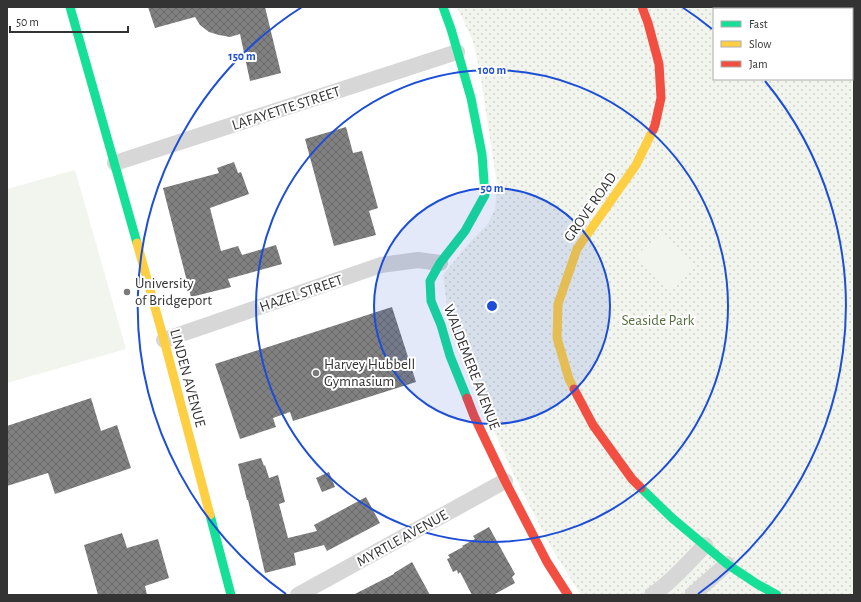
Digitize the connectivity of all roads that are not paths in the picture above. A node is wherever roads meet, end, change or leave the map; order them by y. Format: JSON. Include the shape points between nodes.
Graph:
{"nodes":[{"id":1,"x":70,"y":7,"type":"edge"},
{"id":2,"x":443,"y":7,"type":"edge"},
{"id":3,"x":642,"y":7,"type":"edge"},
{"id":4,"x":457,"y":52,"type":"junction"},
{"id":5,"x":115,"y":163,"type":"junction"},
{"id":6,"x":440,"y":263,"type":"junction"},
{"id":7,"x":164,"y":340,"type":"junction"},
{"id":8,"x":505,"y":481,"type":"junction"},
{"id":9,"x":705,"y":545,"type":"junction"},
{"id":10,"x":727,"y":564,"type":"junction"},
{"id":11,"x":231,"y":595,"type":"edge"},
{"id":12,"x":298,"y":595,"type":"edge"},
{"id":13,"x":568,"y":595,"type":"edge"},
{"id":14,"x":652,"y":595,"type":"edge"},
{"id":15,"x":692,"y":595,"type":"edge"},
{"id":16,"x":777,"y":595,"type":"edge"}],
"edges":[{"from":1,"to":5,"type":"street","name":"LINDEN AVENUE"},
{"from":2,"to":4,"type":"street","name":"WALDEMERE AVENUE"},
{"from":3,"to":9,"type":"street","name":"GROVE ROAD","via":[[659,64],[661,98],[655,126],[636,165],[577,249],[558,304],[557,338],[569,379],[593,424],[610,449],[632,479],[672,518]]},
{"from":4,"to":5,"type":"street","name":"LAFAYETTE STREET"},
{"from":4,"to":6,"type":"street","name":"WALDEMERE AVENUE","via":[[482,154],[485,195],[465,231]]},
{"from":5,"to":7,"type":"street","name":"LINDEN AVENUE"},
{"from":6,"to":7,"type":"street","name":"HAZEL STREET","via":[[418,260],[381,265]]},
{"from":6,"to":8,"type":"street","name":"WALDEMERE AVENUE","via":[[430,281],[431,301],[474,416]]},
{"from":7,"to":11,"type":"street","name":"LINDEN AVENUE"},
{"from":8,"to":12,"type":"street","name":"MYRTLE AVENUE"},
{"from":8,"to":13,"type":"street","name":"WALDEMERE AVENUE","via":[[546,562]]},
{"from":9,"to":10,"type":"street","name":"GROVE ROAD"},
{"from":9,"to":14,"type":"street","via":[[664,587]]},
{"from":10,"to":15,"type":"street"},
{"from":10,"to":16,"type":"street","name":"GROVE ROAD"}]}
